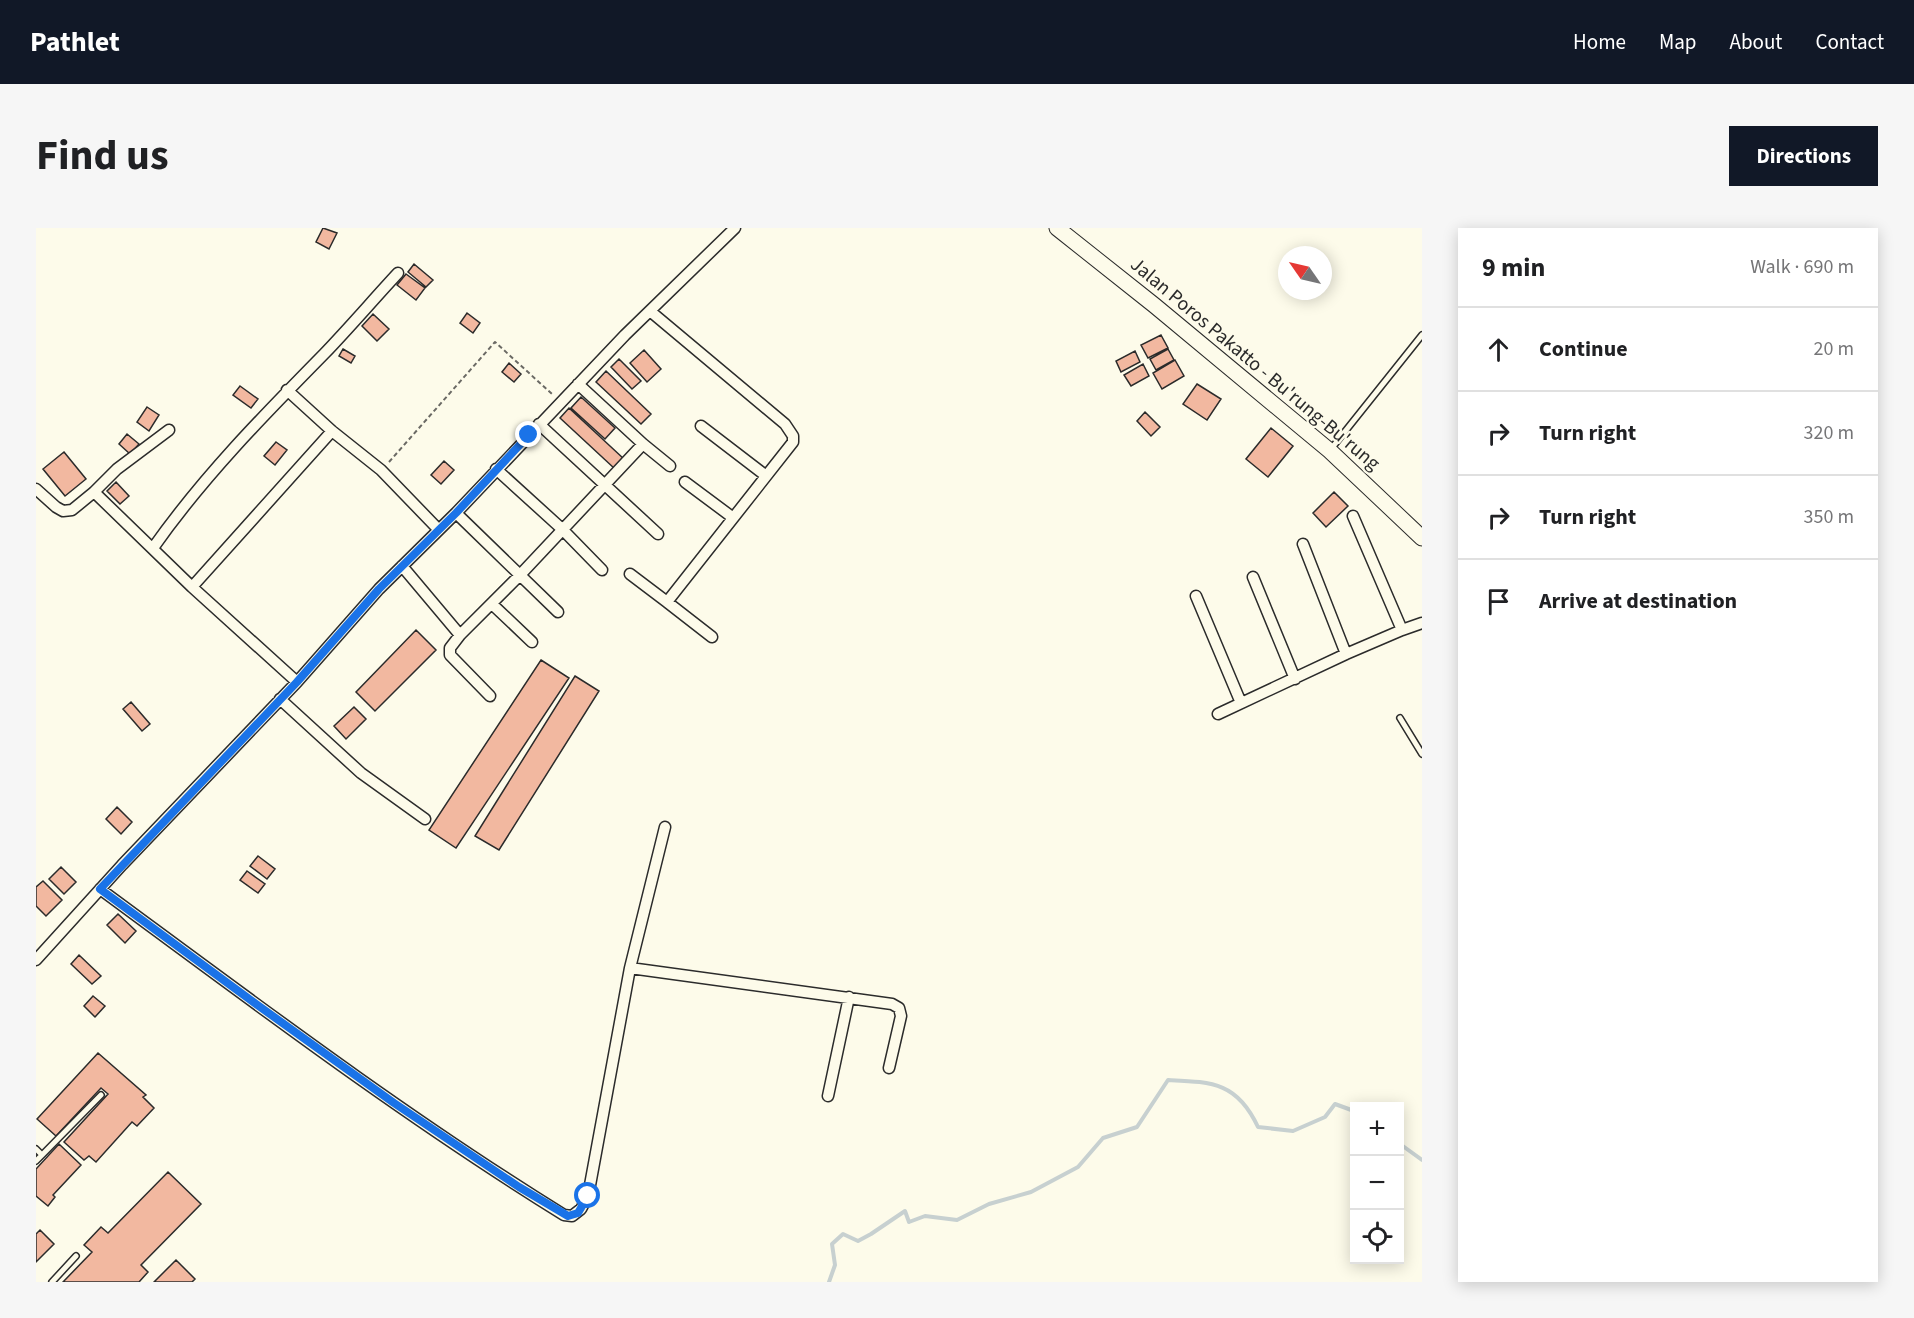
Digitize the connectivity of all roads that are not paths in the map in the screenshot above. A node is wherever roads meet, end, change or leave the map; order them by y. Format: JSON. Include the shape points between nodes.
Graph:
{"nodes":[{"id":1,"x":735,"y":228,"type":"edge"},
{"id":2,"x":1057,"y":228,"type":"edge"},
{"id":3,"x":398,"y":273,"type":"dead end"},
{"id":4,"x":650,"y":311,"type":"junction"},
{"id":5,"x":1422,"y":335,"type":"edge"},
{"id":6,"x":578,"y":384,"type":"junction"},
{"id":7,"x":287,"y":390,"type":"junction"},
{"id":8,"x":539,"y":424,"type":"junction"},
{"id":9,"x":701,"y":426,"type":"dead end"},
{"id":10,"x":169,"y":430,"type":"dead end"},
{"id":11,"x":332,"y":431,"type":"junction"},
{"id":12,"x":643,"y":444,"type":"junction"},
{"id":13,"x":1330,"y":451,"type":"junction"},
{"id":14,"x":670,"y":466,"type":"dead end"},
{"id":15,"x":496,"y":469,"type":"junction"},
{"id":16,"x":765,"y":475,"type":"junction"},
{"id":17,"x":685,"y":482,"type":"dead end"},
{"id":18,"x":604,"y":485,"type":"junction"},
{"id":19,"x":36,"y":489,"type":"edge"},
{"id":20,"x":94,"y":492,"type":"junction"},
{"id":21,"x":456,"y":513,"type":"junction"},
{"id":22,"x":732,"y":516,"type":"junction"},
{"id":23,"x":1353,"y":516,"type":"dead end"},
{"id":24,"x":562,"y":529,"type":"junction"},
{"id":25,"x":438,"y":530,"type":"junction"},
{"id":26,"x":658,"y":534,"type":"dead end"},
{"id":27,"x":1422,"y":538,"type":"edge"},
{"id":28,"x":1302,"y":544,"type":"dead end"},
{"id":29,"x":153,"y":548,"type":"junction"},
{"id":30,"x":402,"y":566,"type":"junction"},
{"id":31,"x":602,"y":570,"type":"dead end"},
{"id":32,"x":630,"y":574,"type":"dead end"},
{"id":33,"x":520,"y":575,"type":"junction"},
{"id":34,"x":1253,"y":577,"type":"dead end"},
{"id":35,"x":192,"y":587,"type":"junction"},
{"id":36,"x":1196,"y":596,"type":"dead end"},
{"id":37,"x":667,"y":602,"type":"junction"},
{"id":38,"x":492,"y":604,"type":"junction"},
{"id":39,"x":558,"y":612,"type":"dead end"},
{"id":40,"x":1422,"y":623,"type":"edge"},
{"id":41,"x":1402,"y":630,"type":"junction"},
{"id":42,"x":460,"y":636,"type":"junction"},
{"id":43,"x":712,"y":638,"type":"dead end"},
{"id":44,"x":532,"y":642,"type":"dead end"},
{"id":45,"x":1346,"y":654,"type":"junction"},
{"id":46,"x":1294,"y":679,"type":"junction"},
{"id":47,"x":297,"y":682,"type":"junction"},
{"id":48,"x":490,"y":696,"type":"dead end"},
{"id":49,"x":280,"y":699,"type":"junction"},
{"id":50,"x":1241,"y":703,"type":"junction"},
{"id":51,"x":1218,"y":714,"type":"dead end"},
{"id":52,"x":1400,"y":718,"type":"dead end"},
{"id":53,"x":1422,"y":754,"type":"edge"},
{"id":54,"x":425,"y":819,"type":"dead end"},
{"id":55,"x":665,"y":827,"type":"dead end"},
{"id":56,"x":100,"y":889,"type":"junction"},
{"id":57,"x":36,"y":960,"type":"edge"},
{"id":58,"x":630,"y":968,"type":"junction"},
{"id":59,"x":849,"y":997,"type":"junction"},
{"id":60,"x":890,"y":1068,"type":"dead end"},
{"id":61,"x":101,"y":1095,"type":"dead end"},
{"id":62,"x":828,"y":1096,"type":"dead end"},
{"id":63,"x":36,"y":1149,"type":"edge"},
{"id":64,"x":42,"y":1155,"type":"junction"},
{"id":65,"x":36,"y":1161,"type":"edge"},
{"id":66,"x":76,"y":1256,"type":"dead end"},
{"id":67,"x":52,"y":1282,"type":"edge"}],
"edges":[{"from":1,"to":4,"type":"street"},
{"from":2,"to":13,"type":"main road","name":"Jalan Poros Pakatto - Bu'rung-Bu'rung"},
{"from":3,"to":7,"type":"street"},
{"from":4,"to":6,"type":"street"},
{"from":4,"to":16,"type":"street","via":[[790,429],[793,442]]},
{"from":5,"to":13,"type":"lane"},
{"from":6,"to":8,"type":"street"},
{"from":6,"to":12,"type":"street"},
{"from":7,"to":11,"type":"street"},
{"from":7,"to":29,"type":"street","via":[[180,510]]},
{"from":8,"to":15,"type":"street"},
{"from":8,"to":18,"type":"street"},
{"from":9,"to":16,"type":"street"},
{"from":10,"to":20,"type":"street","via":[[117,469]]},
{"from":11,"to":25,"type":"street","via":[[381,470]]},
{"from":11,"to":35,"type":"street"},
{"from":12,"to":14,"type":"street"},
{"from":12,"to":18,"type":"street"},
{"from":13,"to":27,"type":"main road","name":"Jalan Poros Pakatto - Bu'rung-Bu'rung"},
{"from":15,"to":21,"type":"street"},
{"from":15,"to":24,"type":"street"},
{"from":16,"to":22,"type":"street"},
{"from":17,"to":22,"type":"street"},
{"from":18,"to":24,"type":"street"},
{"from":18,"to":26,"type":"street"},
{"from":19,"to":20,"type":"street","via":[[66,511]]},
{"from":20,"to":29,"type":"street"},
{"from":21,"to":25,"type":"street"},
{"from":21,"to":33,"type":"street"},
{"from":22,"to":37,"type":"street"},
{"from":23,"to":41,"type":"street"},
{"from":24,"to":31,"type":"street"},
{"from":24,"to":33,"type":"street"},
{"from":25,"to":30,"type":"street"},
{"from":28,"to":45,"type":"street"},
{"from":29,"to":35,"type":"street"},
{"from":30,"to":42,"type":"street"},
{"from":30,"to":47,"type":"street"},
{"from":32,"to":37,"type":"street"},
{"from":33,"to":38,"type":"street"},
{"from":33,"to":39,"type":"street"},
{"from":34,"to":46,"type":"street"},
{"from":35,"to":47,"type":"street"},
{"from":36,"to":50,"type":"street"},
{"from":37,"to":43,"type":"street"},
{"from":38,"to":42,"type":"street"},
{"from":38,"to":44,"type":"street"},
{"from":40,"to":41,"type":"street"},
{"from":41,"to":45,"type":"street"},
{"from":42,"to":48,"type":"street","via":[[450,648],[450,656]]},
{"from":45,"to":46,"type":"street"},
{"from":46,"to":50,"type":"street"},
{"from":47,"to":49,"type":"street"},
{"from":49,"to":54,"type":"street","via":[[361,773]]},
{"from":49,"to":56,"type":"street"},
{"from":50,"to":51,"type":"street"},
{"from":52,"to":53,"type":"lane"},
{"from":55,"to":58,"type":"street"},
{"from":56,"to":57,"type":"street"},
{"from":56,"to":58,"type":"street","via":[[394,1103],[568,1216],[578,1213],[588,1196]]},
{"from":58,"to":59,"type":"street"},
{"from":59,"to":60,"type":"street","via":[[899,1008],[901,1016]]},
{"from":59,"to":62,"type":"street"},
{"from":61,"to":64,"type":"lane"},
{"from":63,"to":64,"type":"lane"},
{"from":64,"to":65,"type":"lane"},
{"from":66,"to":67,"type":"lane"}]}
